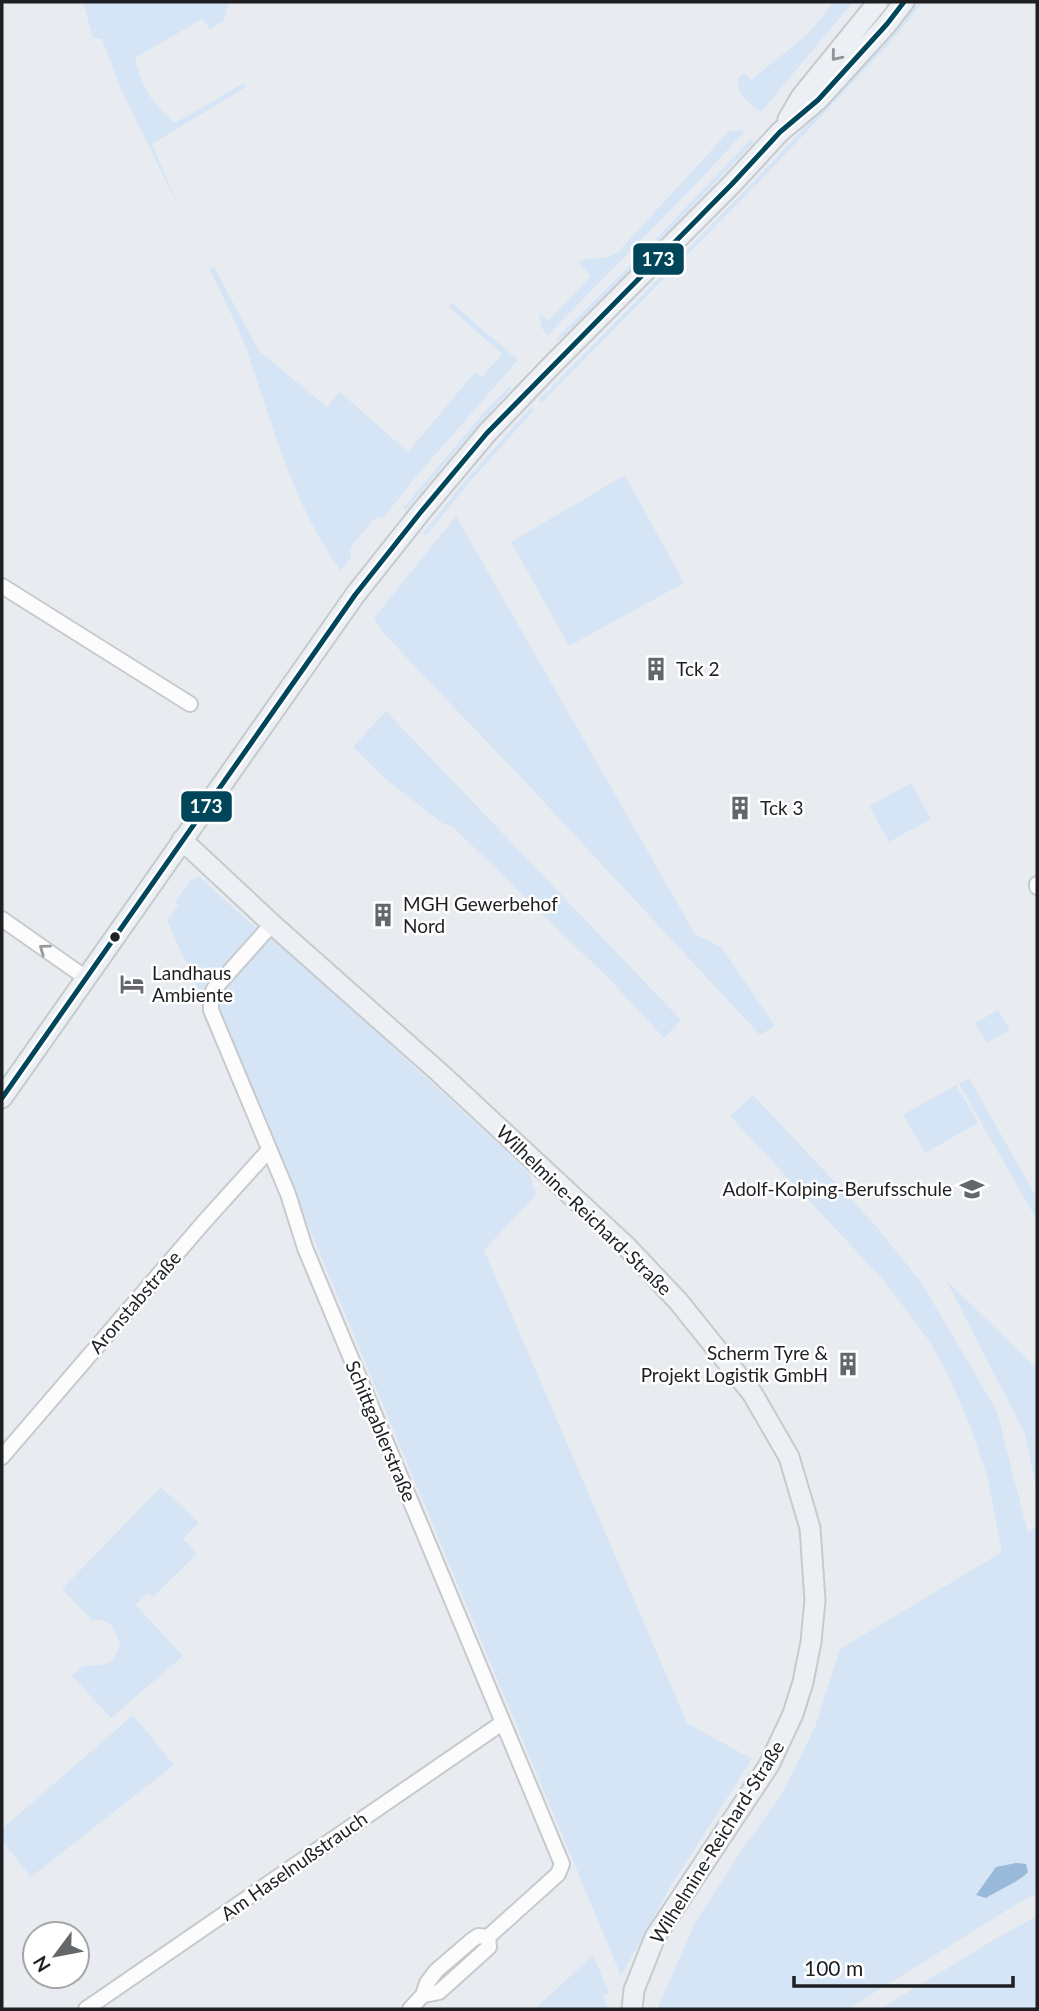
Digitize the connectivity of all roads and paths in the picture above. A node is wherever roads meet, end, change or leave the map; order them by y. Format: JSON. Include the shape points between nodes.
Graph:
{"nodes":[{"id":1,"x":878,"y":2,"type":"edge"},
{"id":2,"x":904,"y":2,"type":"edge"},
{"id":3,"x":780,"y":132,"type":"junction"},
{"id":4,"x":2,"y":586,"type":"edge"},
{"id":5,"x":190,"y":704,"type":"dead end"},
{"id":6,"x":182,"y":840,"type":"junction"},
{"id":7,"x":2,"y":919,"type":"edge"},
{"id":8,"x":272,"y":924,"type":"junction"},
{"id":9,"x":86,"y":978,"type":"junction"},
{"id":10,"x":2,"y":1098,"type":"edge"},
{"id":11,"x":269,"y":1150,"type":"junction"},
{"id":12,"x":2,"y":1457,"type":"edge"},
{"id":13,"x":502,"y":1723,"type":"junction"},
{"id":14,"x":86,"y":2009,"type":"edge"},
{"id":15,"x":410,"y":2009,"type":"edge"},
{"id":16,"x":632,"y":2009,"type":"edge"}],
"edges":[{"from":1,"to":3,"type":"main road","one_way":true,"via":[[801,97]]},
{"from":2,"to":3,"type":"main road","via":[[829,89]]},
{"from":3,"to":6,"type":"main road","via":[[487,433],[355,595]]},
{"from":4,"to":5,"type":"street"},
{"from":6,"to":8,"type":"main road","name":"Wilhelmine-Reichard-Straße"},
{"from":6,"to":9,"type":"main road"},
{"from":9,"to":7,"type":"street","one_way":true},
{"from":8,"to":11,"type":"street","name":"Schittgablerstraße","via":[[211,997],[211,1010]]},
{"from":8,"to":16,"type":"main road","name":"Wilhelmine-Reichard-Straße","via":[[627,1247],[678,1301],[752,1393],[789,1457],[810,1528],[815,1600],[803,1682],[769,1765],[654,1937],[634,1990]]},
{"from":9,"to":10,"type":"main road"},
{"from":11,"to":12,"type":"street","name":"Aronstabstraße"},
{"from":11,"to":13,"type":"street","name":"Schittgablerstraße","via":[[305,1248]]},
{"from":13,"to":14,"type":"street","name":"Am Haselnußstrauch"},
{"from":13,"to":15,"type":"street","name":"Schittgablerstraße","via":[[562,1864],[558,1874],[488,1937],[478,1936],[467,1943],[436,1971]]}]}
